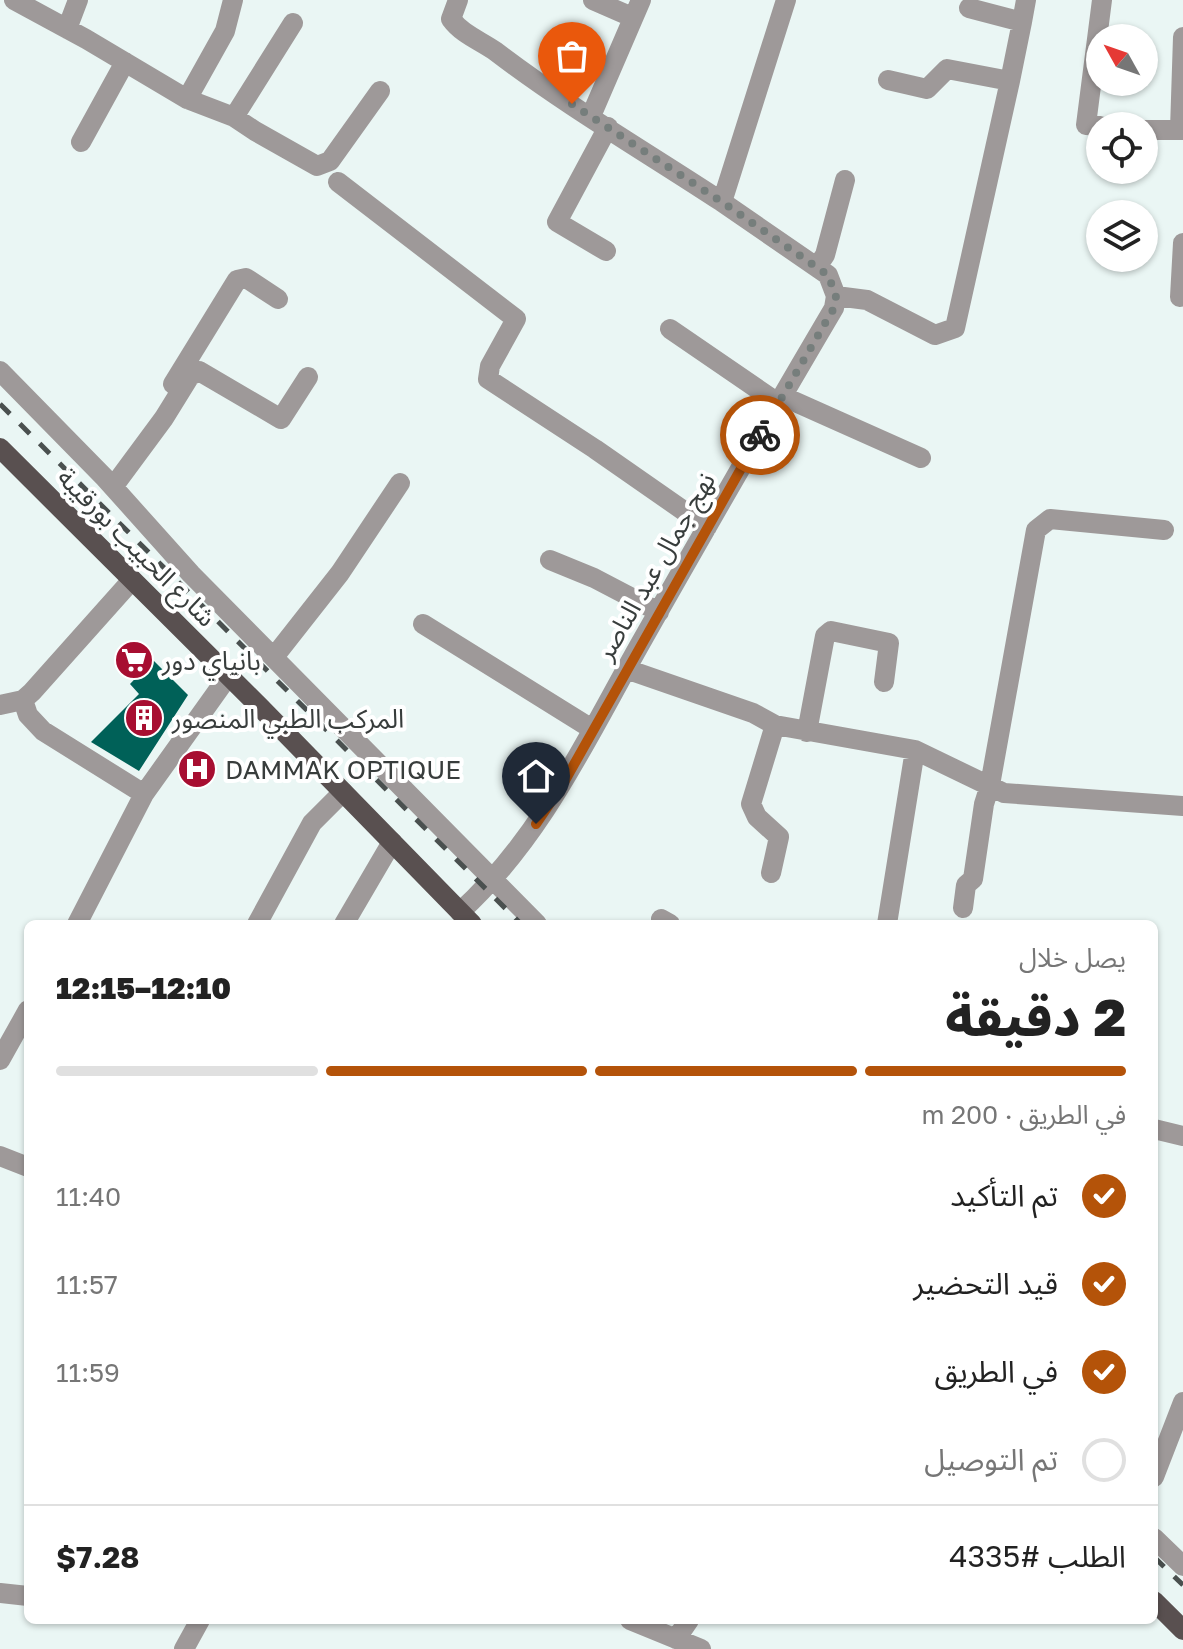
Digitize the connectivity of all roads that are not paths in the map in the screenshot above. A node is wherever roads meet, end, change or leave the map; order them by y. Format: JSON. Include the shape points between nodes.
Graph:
{"nodes":[{"id":1,"x":14,"y":0,"type":"edge"},
{"id":2,"x":78,"y":0,"type":"edge"},
{"id":3,"x":233,"y":0,"type":"edge"},
{"id":4,"x":458,"y":0,"type":"edge"},
{"id":5,"x":593,"y":0,"type":"edge"},
{"id":6,"x":786,"y":0,"type":"edge"},
{"id":7,"x":1026,"y":0,"type":"edge"},
{"id":8,"x":1102,"y":0,"type":"edge"},
{"id":9,"x":969,"y":8,"type":"dead end"},
{"id":10,"x":637,"y":9,"type":"edge"},
{"id":11,"x":1022,"y":22,"type":"junction"},
{"id":12,"x":293,"y":23,"type":"dead end"},
{"id":13,"x":67,"y":29,"type":"junction"},
{"id":14,"x":1183,"y":37,"type":"edge"},
{"id":15,"x":125,"y":62,"type":"junction"},
{"id":16,"x":888,"y":80,"type":"dead end"},
{"id":17,"x":1010,"y":81,"type":"junction"},
{"id":18,"x":380,"y":91,"type":"dead end"},
{"id":19,"x":187,"y":99,"type":"junction"},
{"id":20,"x":1088,"y":112,"type":"edge"},
{"id":21,"x":234,"y":117,"type":"junction"},
{"id":22,"x":599,"y":121,"type":"junction"},
{"id":23,"x":1181,"y":130,"type":"edge"},
{"id":24,"x":1158,"y":131,"type":"edge"},
{"id":25,"x":81,"y":142,"type":"dead end"},
{"id":26,"x":845,"y":180,"type":"dead end"},
{"id":27,"x":338,"y":182,"type":"dead end"},
{"id":28,"x":722,"y":202,"type":"junction"},
{"id":29,"x":1183,"y":243,"type":"edge"},
{"id":30,"x":606,"y":251,"type":"dead end"},
{"id":31,"x":817,"y":267,"type":"junction"},
{"id":32,"x":836,"y":296,"type":"junction"},
{"id":33,"x":1180,"y":297,"type":"dead end"},
{"id":34,"x":278,"y":299,"type":"dead end"},
{"id":35,"x":670,"y":329,"type":"dead end"},
{"id":36,"x":0,"y":371,"type":"edge"},
{"id":37,"x":308,"y":377,"type":"dead end"},
{"id":38,"x":780,"y":400,"type":"junction"},
{"id":39,"x":0,"y":448,"type":"edge"},
{"id":40,"x":921,"y":458,"type":"dead end"},
{"id":41,"x":109,"y":482,"type":"junction"},
{"id":42,"x":400,"y":483,"type":"dead end"},
{"id":43,"x":707,"y":527,"type":"junction"},
{"id":44,"x":1164,"y":530,"type":"dead end"},
{"id":45,"x":550,"y":560,"type":"dead end"},
{"id":46,"x":132,"y":580,"type":"junction"},
{"id":47,"x":659,"y":612,"type":"junction"},
{"id":48,"x":423,"y":624,"type":"dead end"},
{"id":49,"x":274,"y":657,"type":"junction"},
{"id":50,"x":626,"y":669,"type":"junction"},
{"id":51,"x":229,"y":675,"type":"junction"},
{"id":52,"x":884,"y":682,"type":"dead end"},
{"id":53,"x":23,"y":700,"type":"junction"},
{"id":54,"x":0,"y":705,"type":"edge"},
{"id":55,"x":775,"y":725,"type":"junction"},
{"id":56,"x":592,"y":729,"type":"junction"},
{"id":57,"x":807,"y":732,"type":"junction"},
{"id":58,"x":915,"y":750,"type":"junction"},
{"id":59,"x":990,"y":785,"type":"junction"},
{"id":60,"x":343,"y":792,"type":"junction"},
{"id":61,"x":144,"y":794,"type":"junction"},
{"id":62,"x":1183,"y":806,"type":"edge"},
{"id":63,"x":392,"y":842,"type":"junction"},
{"id":64,"x":771,"y":873,"type":"dead end"},
{"id":65,"x":493,"y":880,"type":"junction"},
{"id":66,"x":963,"y":908,"type":"dead end"},
{"id":67,"x":466,"y":918,"type":"edge"},
{"id":68,"x":79,"y":920,"type":"edge"},
{"id":69,"x":259,"y":920,"type":"edge"},
{"id":70,"x":346,"y":920,"type":"edge"},
{"id":71,"x":533,"y":920,"type":"edge"},
{"id":72,"x":888,"y":920,"type":"edge"},
{"id":73,"x":24,"y":1016,"type":"edge"},
{"id":74,"x":3,"y":1049,"type":"edge"},
{"id":75,"x":1158,"y":1130,"type":"edge"},
{"id":76,"x":1183,"y":1136,"type":"edge"},
{"id":77,"x":0,"y":1156,"type":"edge"},
{"id":78,"x":24,"y":1165,"type":"edge"},
{"id":79,"x":1183,"y":1402,"type":"edge"},
{"id":80,"x":1158,"y":1467,"type":"edge"},
{"id":81,"x":1158,"y":1542,"type":"edge"},
{"id":82,"x":1183,"y":1566,"type":"edge"},
{"id":83,"x":0,"y":1593,"type":"edge"},
{"id":84,"x":24,"y":1596,"type":"edge"},
{"id":85,"x":1158,"y":1605,"type":"edge"},
{"id":86,"x":198,"y":1624,"type":"edge"},
{"id":87,"x":639,"y":1624,"type":"edge"},
{"id":88,"x":689,"y":1624,"type":"edge"},
{"id":89,"x":1183,"y":1630,"type":"edge"},
{"id":90,"x":689,"y":1645,"type":"edge"},
{"id":91,"x":184,"y":1649,"type":"edge"}],
"edges":[{"from":1,"to":13,"type":"street"},
{"from":2,"to":13,"type":"street"},
{"from":3,"to":19,"type":"street","via":[[225,31]]},
{"from":4,"to":22,"type":"street","via":[[451,19],[459,30]]},
{"from":5,"to":10,"type":"street"},
{"from":6,"to":28,"type":"street"},
{"from":7,"to":11,"type":"street"},
{"from":8,"to":20,"type":"street"},
{"from":9,"to":11,"type":"street"},
{"from":10,"to":22,"type":"street"},
{"from":11,"to":17,"type":"street"},
{"from":12,"to":21,"type":"street"},
{"from":13,"to":15,"type":"street"},
{"from":14,"to":23,"type":"street"},
{"from":15,"to":19,"type":"street"},
{"from":15,"to":25,"type":"street"},
{"from":16,"to":17,"type":"street","via":[[927,89],[947,69]]},
{"from":17,"to":32,"type":"street","via":[[955,328],[935,335],[867,300]]},
{"from":18,"to":21,"type":"street","via":[[330,161],[317,166]]},
{"from":19,"to":21,"type":"street"},
{"from":22,"to":28,"type":"street"},
{"from":22,"to":30,"type":"street","via":[[557,222]]},
{"from":23,"to":24,"type":"street"},
{"from":26,"to":31,"type":"street"},
{"from":27,"to":43,"type":"street","via":[[516,319],[488,379]]},
{"from":28,"to":31,"type":"street"},
{"from":29,"to":33,"type":"street"},
{"from":31,"to":32,"type":"street","via":[[828,275]]},
{"from":32,"to":38,"type":"street","name":"نهج جمال عبد الناصر"},
{"from":34,"to":41,"type":"street","via":[[246,278],[237,280]]},
{"from":35,"to":38,"type":"street"},
{"from":36,"to":41,"type":"street"},
{"from":37,"to":41,"type":"street","via":[[281,419],[199,371]]},
{"from":38,"to":40,"type":"street"},
{"from":38,"to":43,"type":"street","name":"نهج جمال عبد الناصر"},
{"from":39,"to":46,"type":"main road","name":"شارع الحبيب بورقيبة"},
{"from":41,"to":49,"type":"street"},
{"from":42,"to":49,"type":"street","via":[[340,573]]},
{"from":43,"to":47,"type":"street","name":"نهج جمال عبد الناصر"},
{"from":44,"to":59,"type":"street","via":[[1050,519],[1036,530]]},
{"from":45,"to":47,"type":"street"},
{"from":46,"to":51,"type":"main road","name":"شارع الحبيب بورقيبة"},
{"from":46,"to":53,"type":"street"},
{"from":47,"to":50,"type":"street","name":"نهج جمال عبد الناصر"},
{"from":48,"to":56,"type":"street"},
{"from":49,"to":65,"type":"street"},
{"from":50,"to":55,"type":"street"},
{"from":50,"to":56,"type":"street","name":"نهج جمال عبد الناصر"},
{"from":51,"to":60,"type":"main road","name":"شارع الحبيب بورقيبة"},
{"from":51,"to":61,"type":"street"},
{"from":52,"to":57,"type":"street","via":[[889,643],[831,631],[825,636]]},
{"from":53,"to":54,"type":"street"},
{"from":53,"to":61,"type":"street","via":[[43,731]]},
{"from":55,"to":57,"type":"street"},
{"from":55,"to":64,"type":"street","via":[[751,804],[779,837]]},
{"from":56,"to":65,"type":"street","name":"نهج جمال عبد الناصر","via":[[552,802]]},
{"from":57,"to":58,"type":"street"},
{"from":58,"to":59,"type":"street"},
{"from":58,"to":72,"type":"street"},
{"from":59,"to":62,"type":"street","via":[[1004,793]]},
{"from":59,"to":66,"type":"street"},
{"from":60,"to":63,"type":"main road","name":"شارع الحبيب بورقيبة"},
{"from":60,"to":69,"type":"street","via":[[312,823]]},
{"from":61,"to":68,"type":"street"},
{"from":63,"to":67,"type":"main road","name":"شارع الحبيب بورقيبة"},
{"from":63,"to":70,"type":"street"},
{"from":65,"to":67,"type":"street","name":"نهج جمال عبد الناصر"},
{"from":65,"to":71,"type":"street"},
{"from":73,"to":74,"type":"street"},
{"from":75,"to":76,"type":"street"},
{"from":77,"to":78,"type":"street"},
{"from":79,"to":80,"type":"street"},
{"from":81,"to":82,"type":"street"},
{"from":83,"to":84,"type":"street"},
{"from":85,"to":89,"type":"main road"},
{"from":86,"to":91,"type":"street"},
{"from":87,"to":90,"type":"street"},
{"from":88,"to":90,"type":"street"}]}
